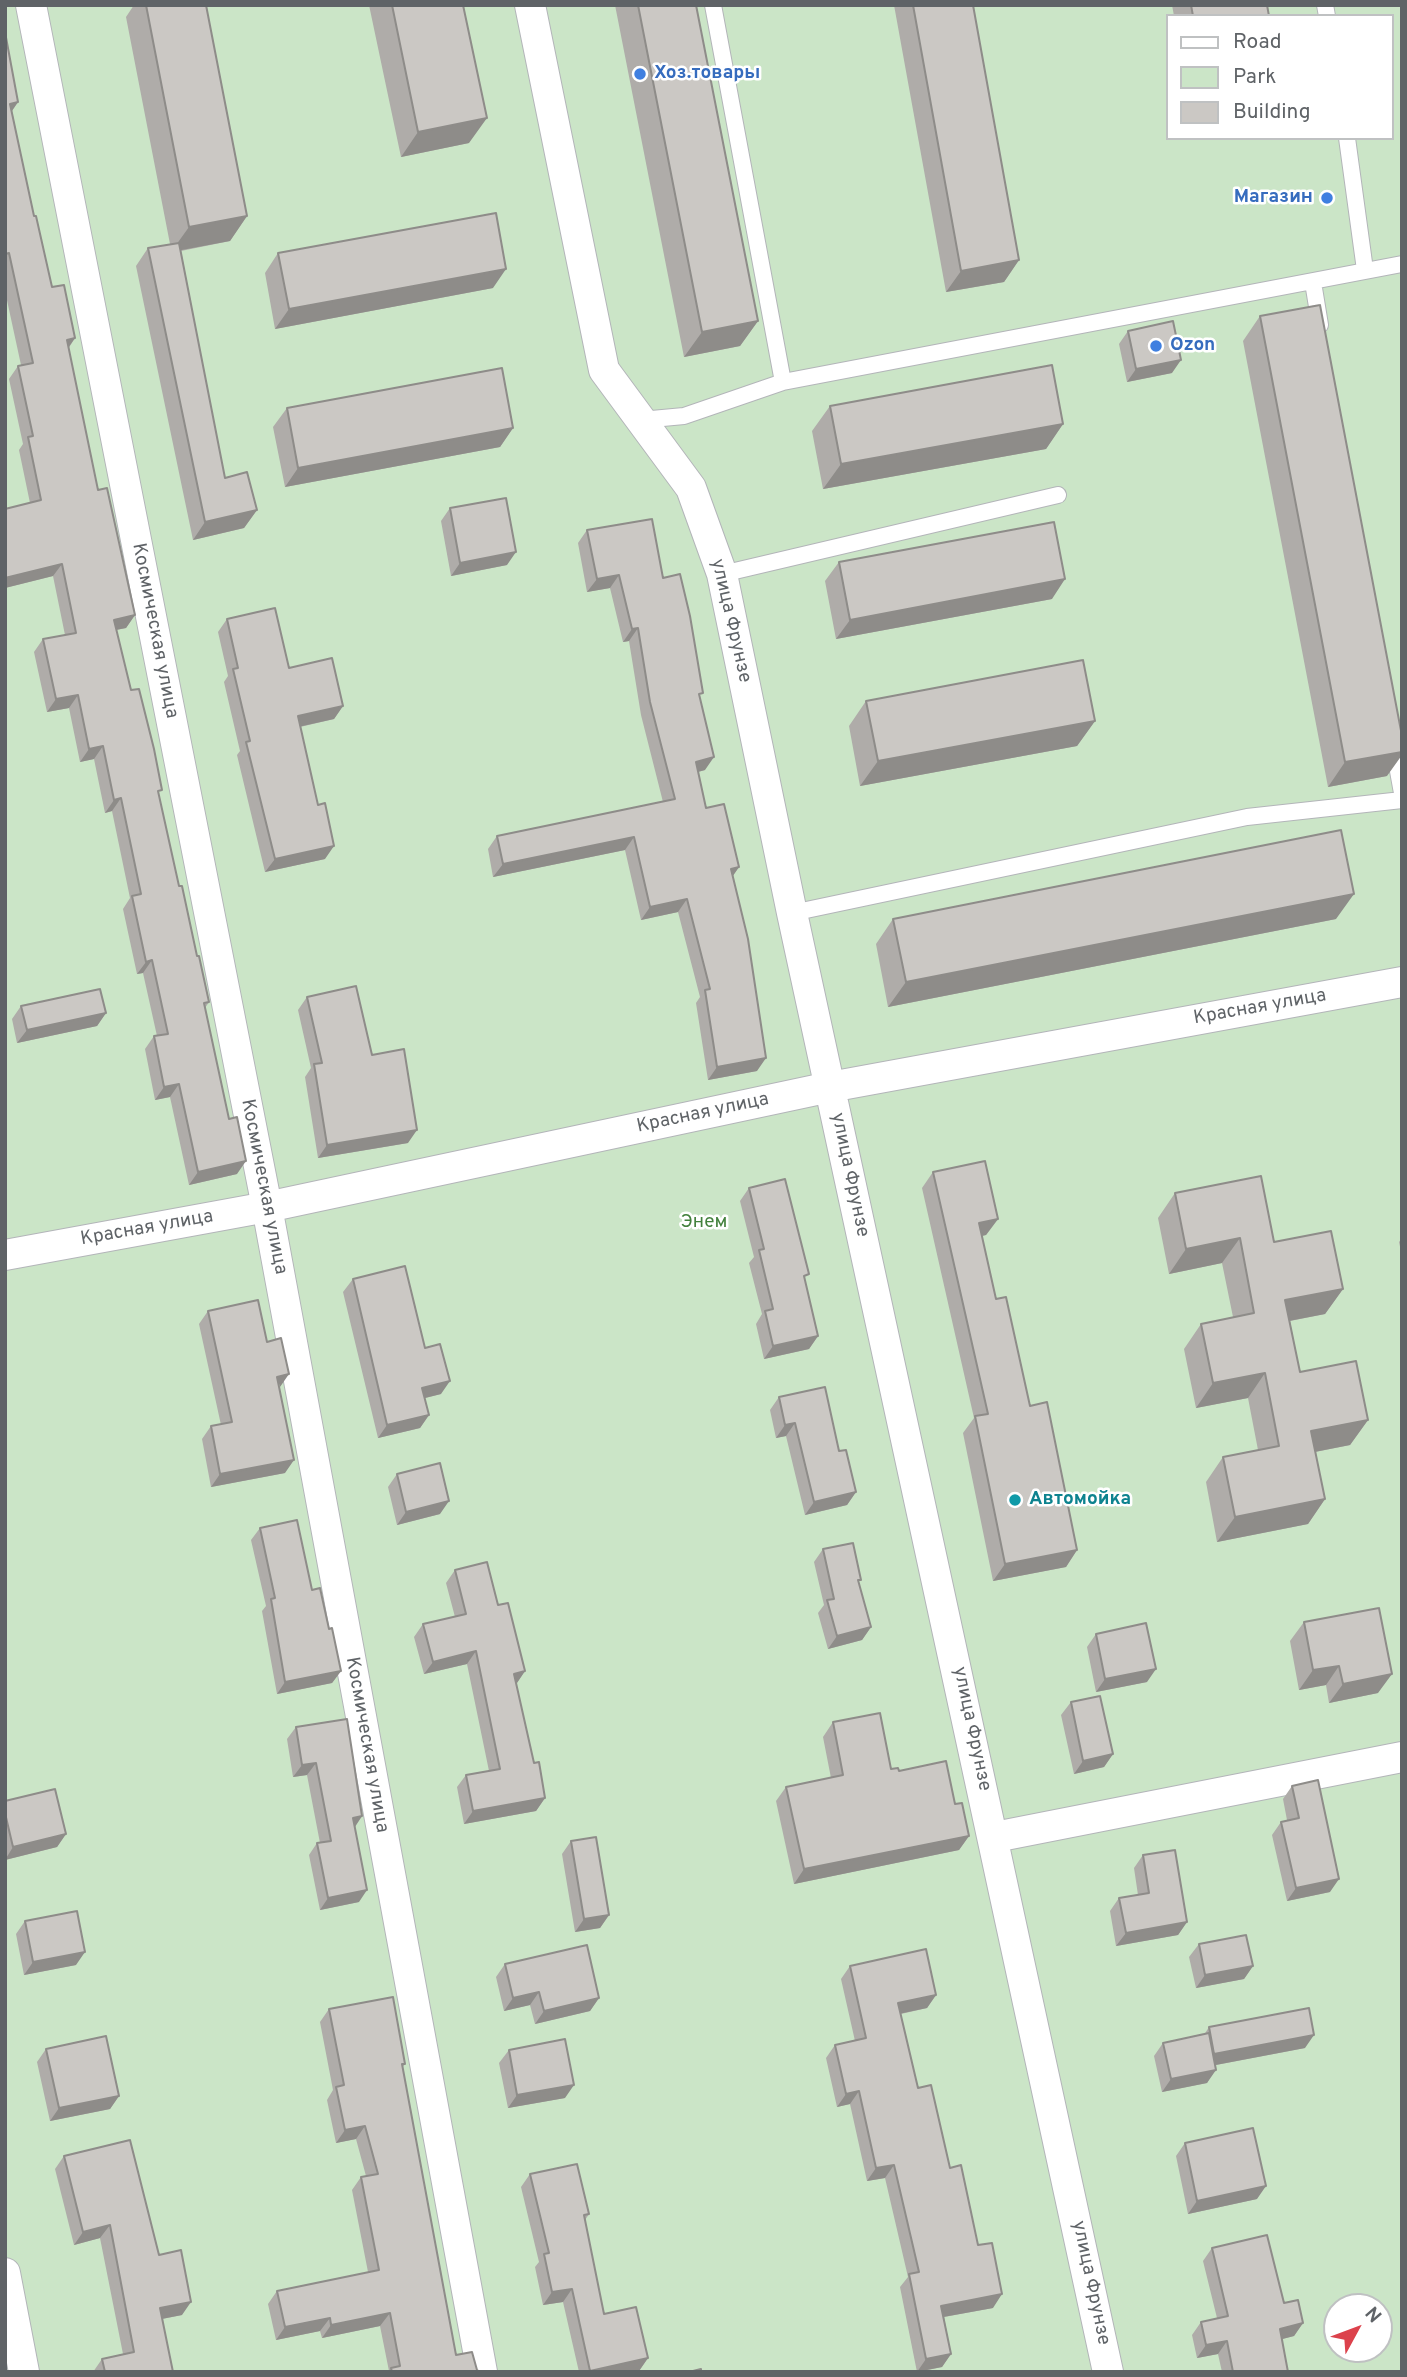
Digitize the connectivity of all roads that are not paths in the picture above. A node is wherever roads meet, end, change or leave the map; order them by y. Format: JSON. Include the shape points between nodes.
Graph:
{"nodes":[{"id":1,"x":31,"y":5,"type":"edge"},
{"id":2,"x":530,"y":5,"type":"edge"},
{"id":3,"x":713,"y":5,"type":"edge"},
{"id":4,"x":1347,"y":140,"type":"edge"},
{"id":5,"x":1402,"y":264,"type":"edge"},
{"id":6,"x":1365,"y":270,"type":"junction"},
{"id":7,"x":1313,"y":282,"type":"junction"},
{"id":8,"x":1322,"y":336,"type":"edge"},
{"id":9,"x":783,"y":382,"type":"junction"},
{"id":10,"x":641,"y":420,"type":"junction"},
{"id":11,"x":1058,"y":495,"type":"dead end"},
{"id":12,"x":722,"y":574,"type":"junction"},
{"id":13,"x":1390,"y":726,"type":"edge"},
{"id":14,"x":1402,"y":793,"type":"edge"},
{"id":15,"x":1402,"y":800,"type":"edge"},
{"id":16,"x":792,"y":913,"type":"junction"},
{"id":17,"x":1402,"y":982,"type":"edge"},
{"id":18,"x":830,"y":1087,"type":"junction"},
{"id":19,"x":267,"y":1208,"type":"junction"},
{"id":20,"x":5,"y":1255,"type":"edge"},
{"id":21,"x":1402,"y":1757,"type":"edge"},
{"id":22,"x":995,"y":1837,"type":"junction"},
{"id":23,"x":5,"y":2273,"type":"edge"},
{"id":24,"x":24,"y":2372,"type":"edge"},
{"id":25,"x":482,"y":2372,"type":"edge"},
{"id":26,"x":1108,"y":2372,"type":"edge"}],
"edges":[{"from":1,"to":19,"type":"street","name":"Космическая улица"},
{"from":2,"to":10,"type":"street","name":"улица Фрунзе","via":[[604,370]]},
{"from":3,"to":9,"type":"lane"},
{"from":4,"to":6,"type":"lane"},
{"from":5,"to":6,"type":"lane"},
{"from":6,"to":7,"type":"lane"},
{"from":7,"to":8,"type":"lane"},
{"from":7,"to":9,"type":"lane"},
{"from":9,"to":10,"type":"lane","via":[[684,416]]},
{"from":10,"to":12,"type":"street","name":"улица Фрунзе","via":[[691,488]]},
{"from":11,"to":12,"type":"lane"},
{"from":12,"to":16,"type":"street","name":"улица Фрунзе"},
{"from":13,"to":14,"type":"lane"},
{"from":15,"to":16,"type":"lane","via":[[1247,817]]},
{"from":16,"to":18,"type":"street","name":"улица Фрунзе"},
{"from":17,"to":18,"type":"street","name":"Красная улица"},
{"from":18,"to":19,"type":"street","name":"Красная улица"},
{"from":18,"to":22,"type":"street","name":"улица Фрунзе"},
{"from":19,"to":20,"type":"street","name":"Красная улица"},
{"from":19,"to":25,"type":"street","name":"Космическая улица"},
{"from":21,"to":22,"type":"street"},
{"from":22,"to":26,"type":"street","name":"улица Фрунзе"},
{"from":23,"to":24,"type":"street"}]}
